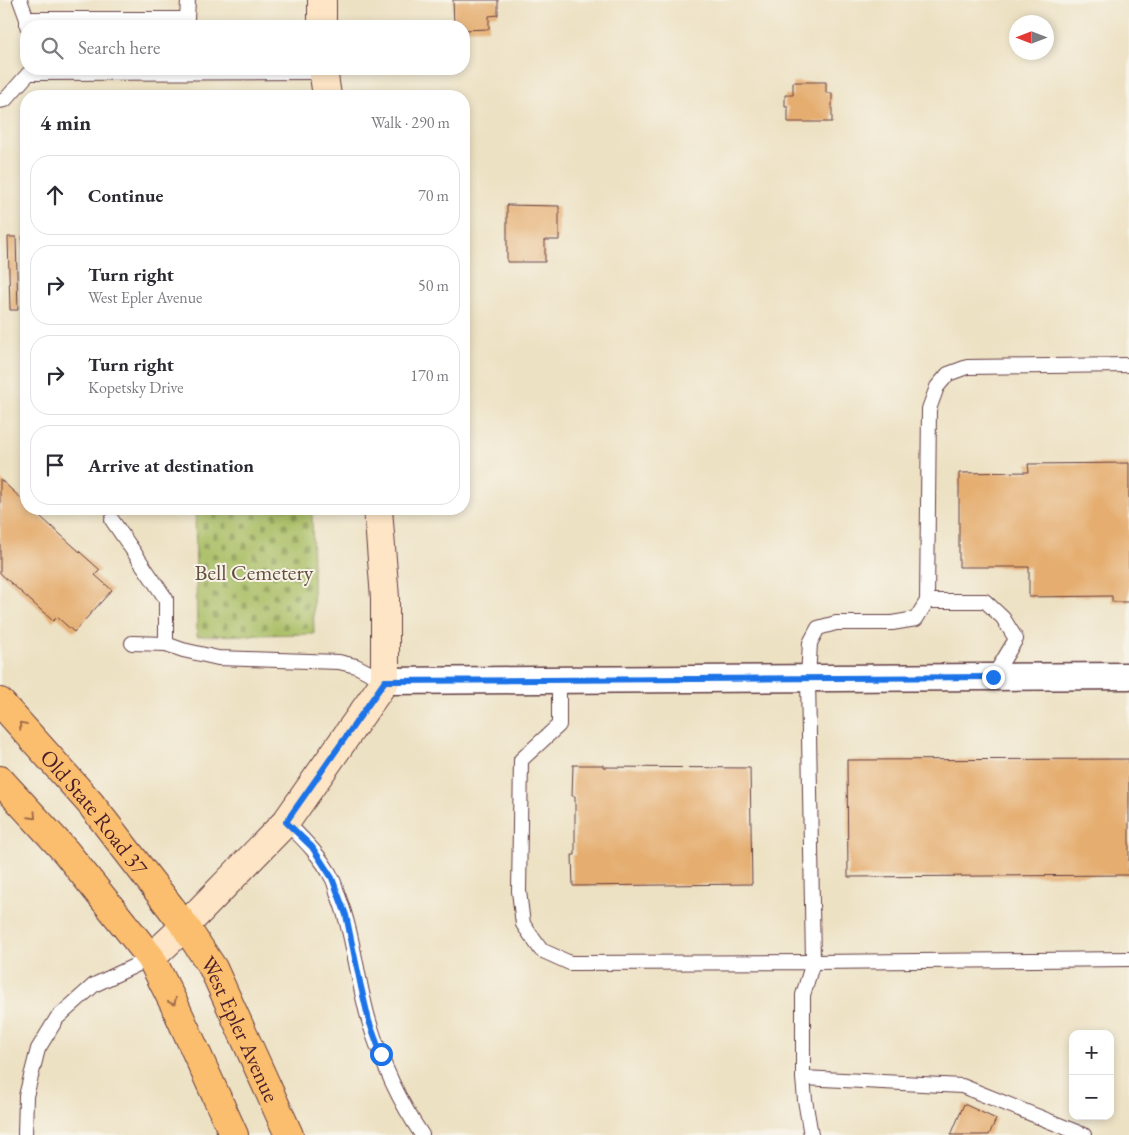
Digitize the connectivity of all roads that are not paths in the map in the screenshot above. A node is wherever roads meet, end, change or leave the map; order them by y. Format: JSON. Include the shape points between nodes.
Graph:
{"nodes":[{"id":1,"x":20,"y":0,"type":"edge"},
{"id":2,"x":188,"y":0,"type":"edge"},
{"id":3,"x":322,"y":0,"type":"edge"},
{"id":4,"x":26,"y":20,"type":"edge"},
{"id":5,"x":187,"y":20,"type":"edge"},
{"id":6,"x":322,"y":20,"type":"edge"},
{"id":7,"x":26,"y":75,"type":"edge"},
{"id":8,"x":253,"y":75,"type":"edge"},
{"id":9,"x":324,"y":79,"type":"edge"},
{"id":10,"x":0,"y":101,"type":"edge"},
{"id":11,"x":1129,"y":365,"type":"edge"},
{"id":12,"x":378,"y":515,"type":"edge"},
{"id":13,"x":112,"y":520,"type":"dead end"},
{"id":14,"x":927,"y":601,"type":"junction"},
{"id":15,"x":132,"y":644,"type":"dead end"},
{"id":16,"x":166,"y":644,"type":"junction"},
{"id":17,"x":1129,"y":676,"type":"edge"},
{"id":18,"x":993,"y":677,"type":"junction"},
{"id":19,"x":808,"y":678,"type":"junction"},
{"id":20,"x":559,"y":679,"type":"junction"},
{"id":21,"x":385,"y":681,"type":"junction"},
{"id":22,"x":0,"y":702,"type":"edge"},
{"id":23,"x":0,"y":780,"type":"edge"},
{"id":24,"x":286,"y":822,"type":"junction"},
{"id":25,"x":185,"y":926,"type":"junction"},
{"id":26,"x":151,"y":958,"type":"junction"},
{"id":27,"x":1129,"y":959,"type":"edge"},
{"id":28,"x":813,"y":962,"type":"junction"},
{"id":29,"x":803,"y":1078,"type":"junction"},
{"id":30,"x":25,"y":1135,"type":"edge"},
{"id":31,"x":234,"y":1135,"type":"edge"},
{"id":32,"x":290,"y":1135,"type":"edge"},
{"id":33,"x":422,"y":1135,"type":"edge"},
{"id":34,"x":811,"y":1135,"type":"edge"},
{"id":35,"x":1084,"y":1135,"type":"edge"}],
"edges":[{"from":1,"to":4,"type":"lane"},
{"from":2,"to":5,"type":"lane"},
{"from":3,"to":6,"type":"street"},
{"from":7,"to":10,"type":"lane","via":[[5,100]]},
{"from":8,"to":9,"type":"lane"},
{"from":11,"to":14,"type":"lane","via":[[967,367],[948,374],[937,387],[929,409]]},
{"from":12,"to":21,"type":"street","via":[[385,598]]},
{"from":13,"to":16,"type":"lane","via":[[166,599]]},
{"from":14,"to":18,"type":"lane","via":[[985,601],[1003,618],[1016,639]]},
{"from":14,"to":19,"type":"lane","via":[[916,619],[892,623],[836,623],[818,628],[810,642]]},
{"from":15,"to":16,"type":"lane"},
{"from":16,"to":21,"type":"lane","via":[[218,658],[338,662],[356,666]]},
{"from":17,"to":18,"type":"street"},
{"from":18,"to":19,"type":"street"},
{"from":19,"to":20,"type":"street"},
{"from":19,"to":28,"type":"lane"},
{"from":20,"to":21,"type":"street"},
{"from":20,"to":28,"type":"lane","via":[[559,725],[522,760],[520,892],[523,924],[541,950],[570,962]]},
{"from":21,"to":24,"type":"street","name":"West Epler Avenue"},
{"from":25,"to":22,"type":"main road","name":"Old State Road 37","one_way":true,"via":[[90,803]]},
{"from":23,"to":26,"type":"main road","name":"Old State Road 37","one_way":true,"via":[[66,852]]},
{"from":24,"to":25,"type":"street","name":"West Epler Avenue"},
{"from":24,"to":33,"type":"lane","via":[[312,847],[332,878],[346,915],[369,1021],[393,1084]]},
{"from":25,"to":26,"type":"street","name":"West Epler Avenue"},
{"from":25,"to":32,"type":"main road","name":"West Epler Avenue","via":[[213,968]]},
{"from":26,"to":30,"type":"lane","via":[[94,985],[57,1018],[38,1049],[26,1096]]},
{"from":26,"to":31,"type":"main road","one_way":true},
{"from":27,"to":28,"type":"lane"},
{"from":28,"to":29,"type":"lane","via":[[803,995]]},
{"from":29,"to":34,"type":"lane"},
{"from":29,"to":35,"type":"lane","via":[[962,1086]]}]}
